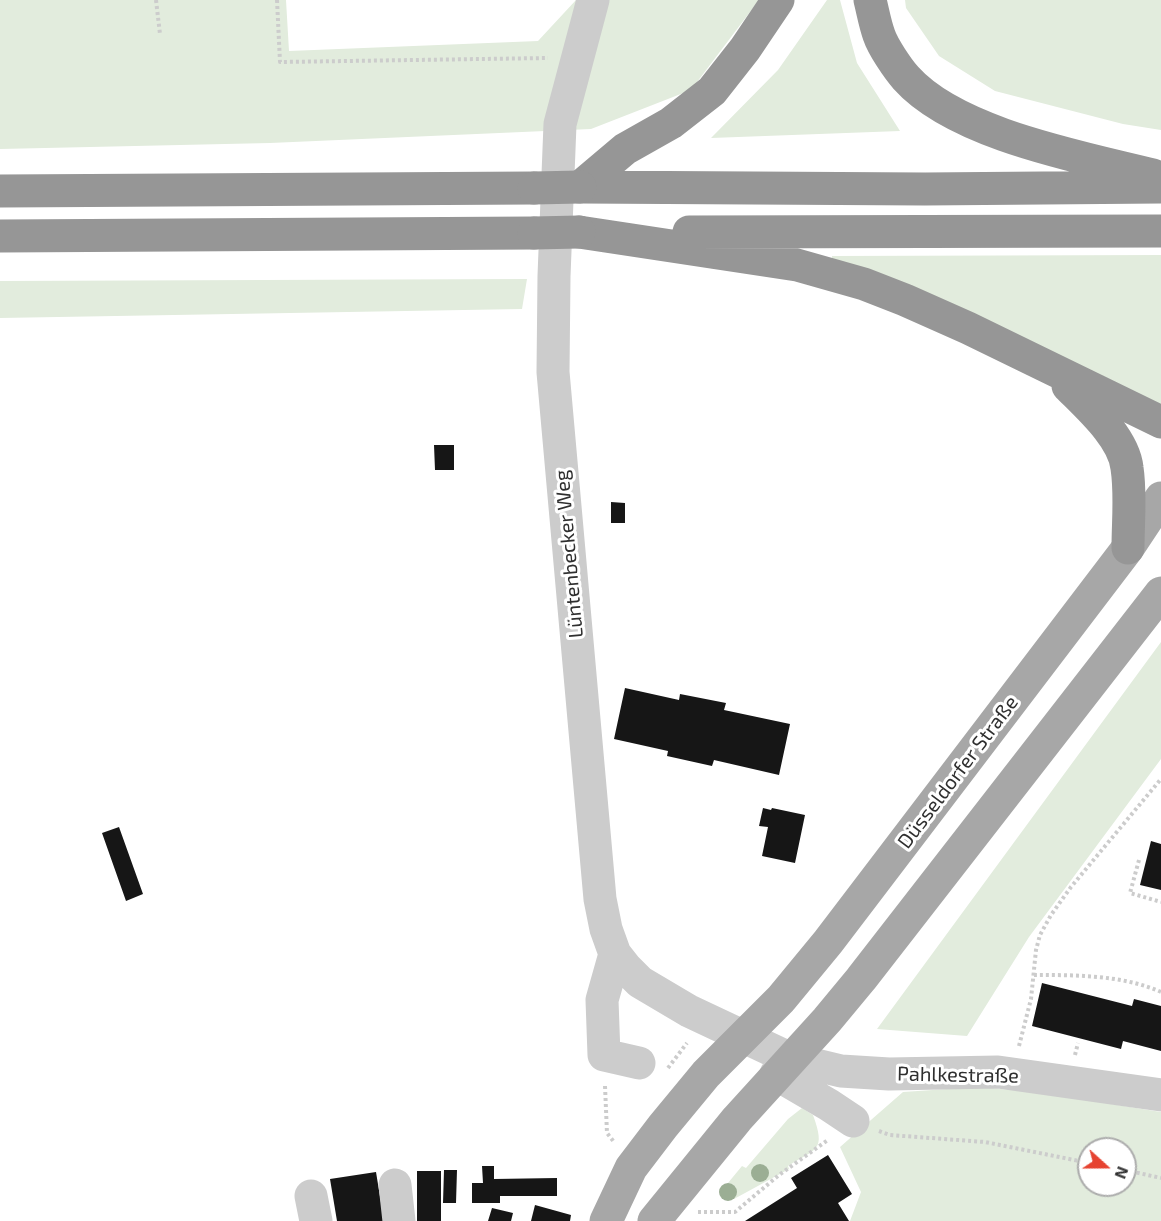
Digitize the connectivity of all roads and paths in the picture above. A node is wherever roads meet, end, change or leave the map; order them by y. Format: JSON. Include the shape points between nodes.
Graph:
{"nodes":[{"id":1,"x":156,"y":0,"type":"edge"},
{"id":2,"x":277,"y":0,"type":"edge"},
{"id":3,"x":593,"y":0,"type":"edge"},
{"id":4,"x":778,"y":0,"type":"edge"},
{"id":5,"x":870,"y":0,"type":"edge"},
{"id":6,"x":160,"y":34,"type":"dead end"},
{"id":7,"x":579,"y":57,"type":"junction"},
{"id":8,"x":1161,"y":176,"type":"edge"},
{"id":9,"x":580,"y":187,"type":"junction"},
{"id":10,"x":1161,"y":187,"type":"edge"},
{"id":11,"x":0,"y":191,"type":"edge"},
{"id":12,"x":1161,"y":231,"type":"edge"},
{"id":13,"x":579,"y":232,"type":"junction"},
{"id":14,"x":0,"y":236,"type":"edge"},
{"id":15,"x":1047,"y":366,"type":"junction"},
{"id":16,"x":1161,"y":422,"type":"edge"},
{"id":17,"x":1161,"y":498,"type":"edge"},
{"id":18,"x":1128,"y":548,"type":"junction"},
{"id":19,"x":1161,"y":593,"type":"edge"},
{"id":20,"x":1161,"y":779,"type":"edge"},
{"id":21,"x":1138,"y":860,"type":"dead end"},
{"id":22,"x":1161,"y":902,"type":"edge"},
{"id":23,"x":615,"y":954,"type":"junction"},
{"id":24,"x":1034,"y":975,"type":"junction"},
{"id":25,"x":1161,"y":992,"type":"edge"},
{"id":26,"x":705,"y":1019,"type":"junction"},
{"id":27,"x":743,"y":1037,"type":"junction"},
{"id":28,"x":604,"y":1055,"type":"junction"},
{"id":29,"x":653,"y":1066,"type":"joint"},
{"id":30,"x":783,"y":1067,"type":"junction"},
{"id":31,"x":1012,"y":1074,"type":"junction"},
{"id":32,"x":1161,"y":1095,"type":"edge"},
{"id":33,"x":853,"y":1121,"type":"junction"},
{"id":34,"x":620,"y":1133,"type":"dead end"},
{"id":35,"x":622,"y":1155,"type":"junction"},
{"id":36,"x":1077,"y":1161,"type":"edge"},
{"id":37,"x":1137,"y":1173,"type":"edge"},
{"id":38,"x":1161,"y":1178,"type":"edge"},
{"id":39,"x":395,"y":1185,"type":"dead end"},
{"id":40,"x":658,"y":1216,"type":"edge"},
{"id":41,"x":399,"y":1221,"type":"edge"},
{"id":42,"x":606,"y":1221,"type":"edge"}],
"edges":[{"from":1,"to":6,"type":"path"},
{"from":2,"to":7,"type":"path","via":[[280,62]]},
{"from":3,"to":7,"type":"street","name":"Lüntenbecker Weg"},
{"from":4,"to":9,"type":"highway","via":[[712,91],[671,123],[625,149]]},
{"from":5,"to":8,"type":"highway","via":[[879,37],[905,77],[936,104],[1046,148]]},
{"from":7,"to":23,"type":"street","name":"Lüntenbecker Weg","via":[[560,124],[553,372],[600,899]]},
{"from":9,"to":10,"type":"highway"},
{"from":9,"to":11,"type":"highway","bridge":true},
{"from":12,"to":13,"type":"highway"},
{"from":13,"to":14,"type":"highway","bridge":true},
{"from":13,"to":15,"type":"highway","via":[[797,265],[864,284],[916,304]]},
{"from":15,"to":16,"type":"highway"},
{"from":15,"to":18,"type":"highway","via":[[1098,415],[1116,441],[1127,467]]},
{"from":17,"to":18,"type":"main road","name":"Düsseldorfer Straße"},
{"from":18,"to":27,"type":"main road","name":"Düsseldorfer Straße","via":[[828,942]]},
{"from":19,"to":30,"type":"main road","via":[[861,979]]},
{"from":20,"to":24,"type":"path","via":[[1051,915],[1040,935]]},
{"from":21,"to":22,"type":"path","via":[[1130,893]]},
{"from":23,"to":26,"type":"street","name":"Lüntenbecker Weg","via":[[640,982]]},
{"from":23,"to":28,"type":"street","via":[[602,1000]]},
{"from":24,"to":25,"type":"path","via":[[1128,982]]},
{"from":24,"to":31,"type":"path"},
{"from":26,"to":27,"type":"street","name":"Lüntenbecker Weg"},
{"from":26,"to":29,"type":"path"},
{"from":27,"to":30,"type":"street"},
{"from":27,"to":35,"type":"main road","name":"Düsseldorfer Straße"},
{"from":28,"to":29,"type":"street"},
{"from":28,"to":35,"type":"path","via":[[607,1133]]},
{"from":30,"to":31,"type":"street","name":"Pahlkestraße","via":[[877,1074]]},
{"from":30,"to":33,"type":"street"},
{"from":30,"to":40,"type":"main road"},
{"from":31,"to":32,"type":"street","name":"Pahlkestraße"},
{"from":33,"to":36,"type":"path","via":[[890,1134],[984,1142]]},
{"from":33,"to":40,"type":"path","via":[[735,1212]]},
{"from":34,"to":35,"type":"path"},
{"from":35,"to":42,"type":"main road","name":"Düsseldorfer Straße"},
{"from":37,"to":38,"type":"path"},
{"from":39,"to":41,"type":"street"}]}
